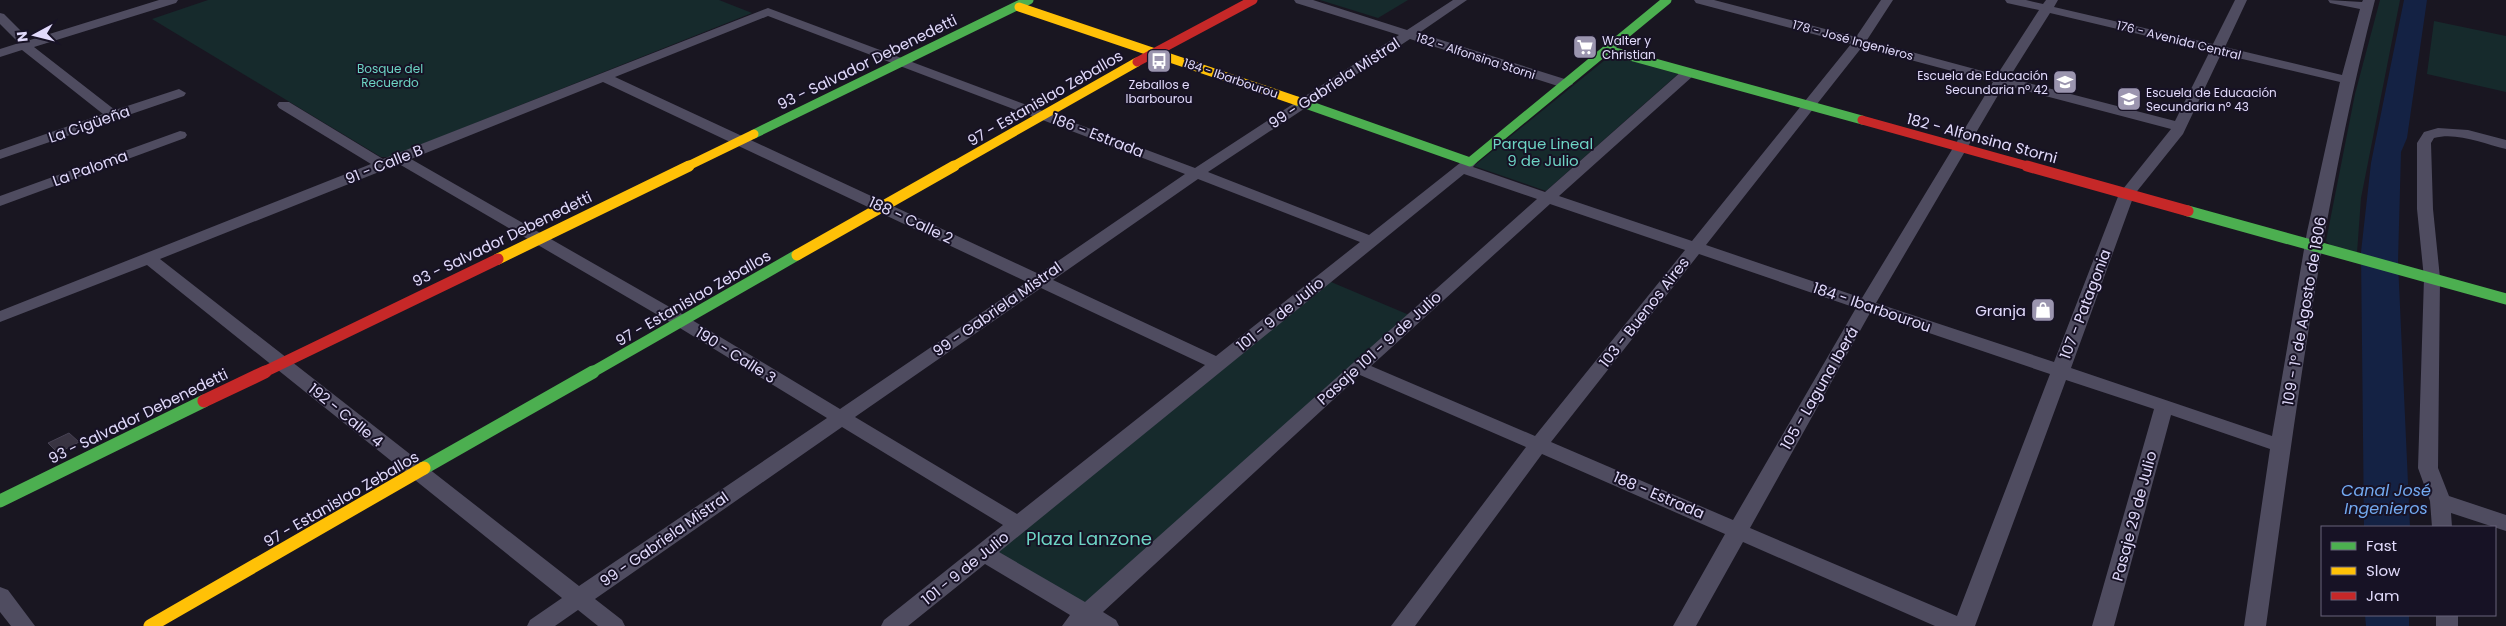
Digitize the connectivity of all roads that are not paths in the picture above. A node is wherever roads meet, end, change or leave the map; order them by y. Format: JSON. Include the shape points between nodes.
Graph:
{"nodes":[{"id":1,"x":172,"y":0,"type":"edge"},
{"id":2,"x":1029,"y":0,"type":"edge"},
{"id":3,"x":1253,"y":0,"type":"edge"},
{"id":4,"x":1300,"y":0,"type":"edge"},
{"id":5,"x":1462,"y":0,"type":"edge"},
{"id":6,"x":1667,"y":0,"type":"edge"},
{"id":7,"x":1700,"y":0,"type":"edge"},
{"id":8,"x":1887,"y":0,"type":"edge"},
{"id":9,"x":2011,"y":0,"type":"edge"},
{"id":10,"x":2242,"y":0,"type":"edge"},
{"id":11,"x":2334,"y":0,"type":"edge"},
{"id":12,"x":2050,"y":4,"type":"edge"},
{"id":13,"x":2368,"y":4,"type":"edge"},
{"id":14,"x":1019,"y":6,"type":"junction"},
{"id":15,"x":768,"y":12,"type":"joint"},
{"id":16,"x":0,"y":17,"type":"edge"},
{"id":17,"x":1409,"y":34,"type":"junction"},
{"id":18,"x":1859,"y":42,"type":"junction"},
{"id":19,"x":26,"y":45,"type":"junction"},
{"id":20,"x":1608,"y":50,"type":"junction"},
{"id":21,"x":2218,"y":50,"type":"junction"},
{"id":22,"x":1155,"y":52,"type":"junction"},
{"id":23,"x":0,"y":53,"type":"edge"},
{"id":24,"x":902,"y":61,"type":"junction"},
{"id":25,"x":1688,"y":73,"type":"junction"},
{"id":26,"x":604,"y":77,"type":"junction"},
{"id":27,"x":2001,"y":79,"type":"junction"},
{"id":28,"x":2347,"y":80,"type":"junction"},
{"id":29,"x":1566,"y":84,"type":"junction"},
{"id":30,"x":179,"y":93,"type":"dead end"},
{"id":31,"x":1304,"y":103,"type":"junction"},
{"id":32,"x":284,"y":105,"type":"dead end"},
{"id":33,"x":1807,"y":106,"type":"junction"},
{"id":34,"x":1046,"y":115,"type":"junction"},
{"id":35,"x":114,"y":116,"type":"junction"},
{"id":36,"x":2180,"y":127,"type":"junction"},
{"id":37,"x":180,"y":135,"type":"dead end"},
{"id":38,"x":740,"y":140,"type":"junction"},
{"id":39,"x":2506,"y":145,"type":"edge"},
{"id":40,"x":1959,"y":148,"type":"junction"},
{"id":41,"x":0,"y":155,"type":"edge"},
{"id":42,"x":399,"y":158,"type":"junction"},
{"id":43,"x":382,"y":165,"type":"junction"},
{"id":44,"x":1467,"y":166,"type":"junction"},
{"id":45,"x":1197,"y":173,"type":"junction"},
{"id":46,"x":2127,"y":194,"type":"junction"},
{"id":47,"x":1547,"y":197,"type":"junction"},
{"id":48,"x":0,"y":201,"type":"edge"},
{"id":49,"x":884,"y":207,"type":"junction"},
{"id":50,"x":539,"y":238,"type":"junction"},
{"id":51,"x":1371,"y":241,"type":"junction"},
{"id":52,"x":2314,"y":245,"type":"junction"},
{"id":53,"x":1695,"y":248,"type":"junction"},
{"id":54,"x":150,"y":259,"type":"junction"},
{"id":55,"x":2432,"y":278,"type":"junction"},
{"id":56,"x":1038,"y":280,"type":"junction"},
{"id":57,"x":2506,"y":299,"type":"edge"},
{"id":58,"x":1866,"y":305,"type":"junction"},
{"id":59,"x":0,"y":318,"type":"edge"},
{"id":60,"x":681,"y":321,"type":"junction"},
{"id":61,"x":281,"y":363,"type":"junction"},
{"id":62,"x":1218,"y":364,"type":"junction"},
{"id":63,"x":1358,"y":367,"type":"junction"},
{"id":64,"x":2060,"y":370,"type":"junction"},
{"id":65,"x":2164,"y":406,"type":"junction"},
{"id":66,"x":840,"y":419,"type":"junction"},
{"id":67,"x":1539,"y":444,"type":"junction"},
{"id":68,"x":2282,"y":446,"type":"junction"},
{"id":69,"x":417,"y":472,"type":"junction"},
{"id":70,"x":0,"y":500,"type":"edge"},
{"id":71,"x":2440,"y":501,"type":"junction"},
{"id":72,"x":2506,"y":522,"type":"edge"},
{"id":73,"x":1019,"y":525,"type":"junction"},
{"id":74,"x":2442,"y":526,"type":"edge"},
{"id":75,"x":1738,"y":529,"type":"junction"},
{"id":76,"x":984,"y":553,"type":"junction"},
{"id":77,"x":0,"y":596,"type":"edge"},
{"id":78,"x":578,"y":599,"type":"junction"},
{"id":79,"x":1080,"y":620,"type":"edge"},
{"id":80,"x":24,"y":626,"type":"edge"},
{"id":81,"x":150,"y":626,"type":"edge"},
{"id":82,"x":538,"y":626,"type":"edge"},
{"id":83,"x":614,"y":626,"type":"edge"},
{"id":84,"x":892,"y":626,"type":"edge"},
{"id":85,"x":1108,"y":626,"type":"edge"},
{"id":86,"x":1402,"y":626,"type":"edge"},
{"id":87,"x":1684,"y":626,"type":"edge"},
{"id":88,"x":1958,"y":626,"type":"edge"},
{"id":89,"x":1964,"y":626,"type":"edge"},
{"id":90,"x":2103,"y":626,"type":"edge"},
{"id":91,"x":2255,"y":626,"type":"edge"}],
"edges":[{"from":1,"to":19,"type":"street"},
{"from":2,"to":14,"type":"street","name":"93 - Salvador Debenedetti"},
{"from":3,"to":22,"type":"street","name":"97 - Estanislao Zeballos"},
{"from":4,"to":17,"type":"street","name":"182 - Alfonsina Storni"},
{"from":5,"to":17,"type":"street","name":"99 - Gabriela Mistral"},
{"from":6,"to":20,"type":"street","name":"101 - 9 de Julio"},
{"from":7,"to":18,"type":"street","name":"178 - José Ingenieros"},
{"from":8,"to":18,"type":"street","name":"103 - Buenos Aires"},
{"from":9,"to":12,"type":"street","name":"176 - Avenida Central"},
{"from":10,"to":21,"type":"street","name":"107 - Patagonia"},
{"from":11,"to":13,"type":"street"},
{"from":12,"to":21,"type":"street","name":"176 - Avenida Central"},
{"from":12,"to":27,"type":"street","name":"105 - Laguna Iberá"},
{"from":13,"to":28,"type":"street","name":"109 - 1° de Agosto de 1806"},
{"from":14,"to":22,"type":"street","name":"184 - Ibarbourou"},
{"from":14,"to":24,"type":"street","name":"93 - Salvador Debenedetti"},
{"from":15,"to":24,"type":"street","name":"186 - Estrada"},
{"from":15,"to":26,"type":"street","name":"91 - Calle B"},
{"from":16,"to":19,"type":"street"},
{"from":17,"to":29,"type":"street","name":"182 - Alfonsina Storni"},
{"from":17,"to":31,"type":"street","name":"99 - Gabriela Mistral"},
{"from":18,"to":27,"type":"street","name":"178 - José Ingenieros"},
{"from":18,"to":33,"type":"street","name":"103 - Buenos Aires"},
{"from":19,"to":23,"type":"street"},
{"from":19,"to":35,"type":"street"},
{"from":20,"to":25,"type":"street","name":"182 - Alfonsina Storni"},
{"from":20,"to":29,"type":"street","name":"101 - 9 de Julio"},
{"from":21,"to":28,"type":"street","name":"176 - Avenida Central"},
{"from":21,"to":36,"type":"street","name":"107 - Patagonia"},
{"from":22,"to":31,"type":"street","name":"184 - Ibarbourou"},
{"from":22,"to":34,"type":"street","name":"97 - Estanislao Zeballos"},
{"from":24,"to":34,"type":"street","name":"186 - Estrada"},
{"from":24,"to":38,"type":"street","name":"93 - Salvador Debenedetti"},
{"from":25,"to":33,"type":"street","name":"182 - Alfonsina Storni"},
{"from":25,"to":47,"type":"street","name":"Pasaje 101 - 9 de Julio"},
{"from":26,"to":38,"type":"street","name":"188 - Calle 2"},
{"from":26,"to":42,"type":"street","name":"91 - Calle B"},
{"from":27,"to":36,"type":"street","name":"178 - José Ingenieros"},
{"from":27,"to":40,"type":"street","name":"105 - Laguna Iberá"},
{"from":28,"to":52,"type":"street","name":"109 - 1° de Agosto de 1806"},
{"from":29,"to":44,"type":"street","name":"101 - 9 de Julio"},
{"from":30,"to":35,"type":"street","name":"La Cigüeña"},
{"from":31,"to":44,"type":"street","name":"184 - Ibarbourou"},
{"from":31,"to":45,"type":"street","name":"99 - Gabriela Mistral"},
{"from":32,"to":43,"type":"street"},
{"from":33,"to":40,"type":"street","name":"182 - Alfonsina Storni"},
{"from":33,"to":53,"type":"street","name":"103 - Buenos Aires"},
{"from":34,"to":45,"type":"street","name":"186 - Estrada"},
{"from":34,"to":49,"type":"street","name":"97 - Estanislao Zeballos"},
{"from":35,"to":41,"type":"street","name":"La Cigüeña"},
{"from":36,"to":46,"type":"street","name":"107 - Patagonia"},
{"from":37,"to":48,"type":"street","name":"La Paloma"},
{"from":38,"to":49,"type":"street","name":"188 - Calle 2"},
{"from":38,"to":50,"type":"street","name":"93 - Salvador Debenedetti"},
{"from":39,"to":55,"type":"street","via":[[2453,132],[2434,133],[2424,143],[2425,209]]},
{"from":40,"to":46,"type":"street","name":"182 - Alfonsina Storni"},
{"from":40,"to":58,"type":"street","name":"105 - Laguna Iberá"},
{"from":42,"to":43,"type":"street","name":"91 - Calle B"},
{"from":42,"to":50,"type":"street","name":"190 - Calle 3"},
{"from":43,"to":54,"type":"street","name":"91 - Calle B"},
{"from":44,"to":47,"type":"street","name":"184 - Ibarbourou"},
{"from":44,"to":51,"type":"street","name":"101 - 9 de Julio"},
{"from":45,"to":51,"type":"street","name":"186 - Estrada"},
{"from":45,"to":56,"type":"street","name":"99 - Gabriela Mistral"},
{"from":46,"to":52,"type":"street","name":"182 - Alfonsina Storni"},
{"from":46,"to":64,"type":"street","name":"107 - Patagonia"},
{"from":47,"to":53,"type":"street","name":"184 - Ibarbourou"},
{"from":47,"to":63,"type":"street","name":"Pasaje 101 - 9 de Julio"},
{"from":49,"to":56,"type":"street","name":"188 - Calle 2"},
{"from":49,"to":60,"type":"street","name":"97 - Estanislao Zeballos"},
{"from":50,"to":60,"type":"street","name":"190 - Calle 3"},
{"from":50,"to":61,"type":"street","name":"93 - Salvador Debenedetti"},
{"from":51,"to":62,"type":"street","name":"101 - 9 de Julio"},
{"from":52,"to":55,"type":"street","name":"182 - Alfonsina Storni"},
{"from":52,"to":68,"type":"street","name":"109 - 1° de Agosto de 1806"},
{"from":53,"to":58,"type":"street","name":"184 - Ibarbourou"},
{"from":53,"to":67,"type":"street","name":"103 - Buenos Aires"},
{"from":54,"to":59,"type":"street","name":"91 - Calle B"},
{"from":54,"to":61,"type":"street","name":"192 - Calle 4"},
{"from":55,"to":57,"type":"street","name":"182 - Alfonsina Storni"},
{"from":55,"to":71,"type":"street","via":[[2428,468]]},
{"from":56,"to":62,"type":"street","name":"188 - Calle 2"},
{"from":56,"to":66,"type":"street","name":"99 - Gabriela Mistral"},
{"from":58,"to":64,"type":"street","name":"184 - Ibarbourou"},
{"from":58,"to":75,"type":"street","name":"105 - Laguna Iberá"},
{"from":60,"to":66,"type":"street","name":"190 - Calle 3"},
{"from":60,"to":69,"type":"street","name":"97 - Estanislao Zeballos"},
{"from":61,"to":69,"type":"street","name":"192 - Calle 4"},
{"from":61,"to":70,"type":"street","name":"93 - Salvador Debenedetti"},
{"from":62,"to":73,"type":"street","name":"101 - 9 de Julio"},
{"from":63,"to":67,"type":"street","name":"188 - Estrada"},
{"from":63,"to":79,"type":"street","name":"Pasaje 101 - 9 de Julio"},
{"from":64,"to":65,"type":"street","name":"184 - Ibarbourou"},
{"from":64,"to":89,"type":"street","name":"107 - Patagonia"},
{"from":65,"to":68,"type":"street","name":"184 - Ibarbourou"},
{"from":65,"to":90,"type":"street","name":"Pasaje 29 de Julio"},
{"from":66,"to":73,"type":"street","name":"190 - Calle 3"},
{"from":66,"to":78,"type":"street","name":"99 - Gabriela Mistral"},
{"from":67,"to":75,"type":"street","name":"188 - Estrada"},
{"from":67,"to":86,"type":"street","name":"103 - Buenos Aires"},
{"from":68,"to":91,"type":"street","name":"109 - 1° de Agosto de 1806"},
{"from":69,"to":78,"type":"street","name":"192 - Calle 4"},
{"from":69,"to":81,"type":"street","name":"97 - Estanislao Zeballos"},
{"from":71,"to":72,"type":"street"},
{"from":71,"to":74,"type":"street"},
{"from":73,"to":76,"type":"street","name":"101 - 9 de Julio"},
{"from":75,"to":87,"type":"street","name":"105 - Laguna Iberá"},
{"from":75,"to":88,"type":"street","name":"188 - Estrada"},
{"from":76,"to":79,"type":"street"},
{"from":76,"to":84,"type":"street","name":"101 - 9 de Julio"},
{"from":77,"to":80,"type":"street"},
{"from":78,"to":82,"type":"street","name":"99 - Gabriela Mistral"},
{"from":78,"to":83,"type":"street","name":"192 - Calle 4"},
{"from":79,"to":85,"type":"street"}]}
